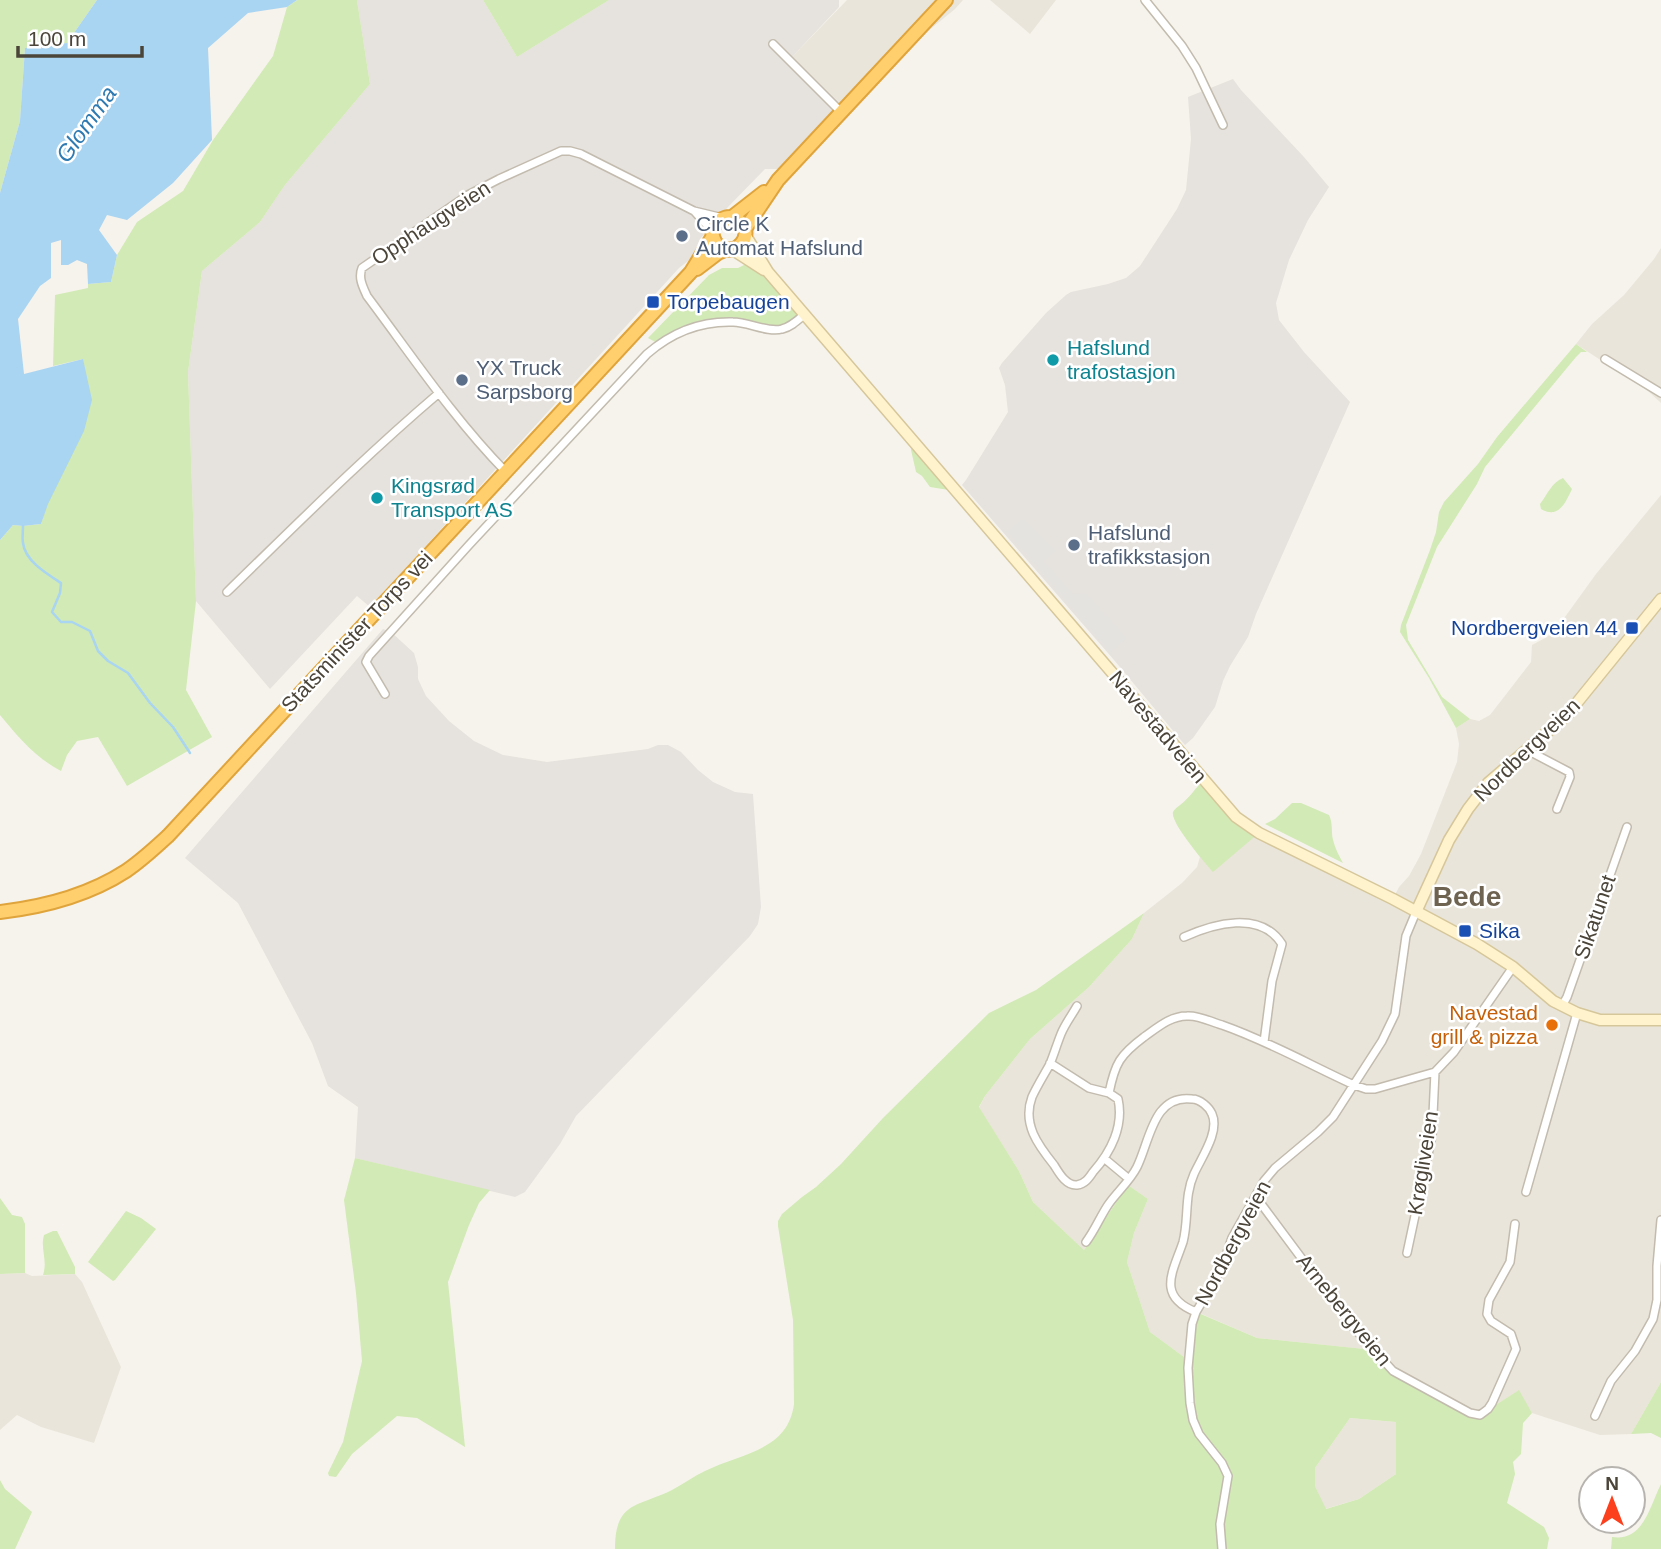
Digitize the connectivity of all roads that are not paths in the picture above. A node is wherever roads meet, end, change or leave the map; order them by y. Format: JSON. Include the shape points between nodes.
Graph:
{"nodes":[{"id":1,"x":946,"y":0,"type":"edge"},
{"id":2,"x":1145,"y":0,"type":"edge"},
{"id":3,"x":774,"y":44,"type":"dead end"},
{"id":4,"x":841,"y":112,"type":"junction"},
{"id":5,"x":1223,"y":125,"type":"dead end"},
{"id":6,"x":778,"y":180,"type":"junction"},
{"id":7,"x":694,"y":211,"type":"junction"},
{"id":8,"x":728,"y":217,"type":"junction"},
{"id":9,"x":746,"y":232,"type":"junction"},
{"id":10,"x":713,"y":234,"type":"junction"},
{"id":11,"x":729,"y":250,"type":"junction"},
{"id":12,"x":691,"y":272,"type":"junction"},
{"id":13,"x":768,"y":272,"type":"junction"},
{"id":14,"x":805,"y":314,"type":"junction"},
{"id":15,"x":1605,"y":359,"type":"dead end"},
{"id":16,"x":439,"y":393,"type":"junction"},
{"id":17,"x":1661,"y":393,"type":"edge"},
{"id":18,"x":506,"y":472,"type":"junction"},
{"id":19,"x":227,"y":592,"type":"dead end"},
{"id":20,"x":1661,"y":599,"type":"edge"},
{"id":21,"x":385,"y":694,"type":"dead end"},
{"id":22,"x":1527,"y":750,"type":"junction"},
{"id":23,"x":1556,"y":809,"type":"dead end"},
{"id":24,"x":1627,"y":827,"type":"dead end"},
{"id":25,"x":0,"y":912,"type":"edge"},
{"id":26,"x":1416,"y":912,"type":"junction"},
{"id":27,"x":1184,"y":937,"type":"dead end"},
{"id":28,"x":1513,"y":967,"type":"junction"},
{"id":29,"x":1077,"y":1006,"type":"dead end"},
{"id":30,"x":1562,"y":1006,"type":"junction"},
{"id":31,"x":1577,"y":1013,"type":"junction"},
{"id":32,"x":1661,"y":1020,"type":"edge"},
{"id":33,"x":1265,"y":1042,"type":"junction"},
{"id":34,"x":1050,"y":1063,"type":"junction"},
{"id":35,"x":1435,"y":1072,"type":"junction"},
{"id":36,"x":1354,"y":1085,"type":"junction"},
{"id":37,"x":1109,"y":1093,"type":"junction"},
{"id":38,"x":1105,"y":1159,"type":"junction"},
{"id":39,"x":1129,"y":1179,"type":"junction"},
{"id":40,"x":1526,"y":1192,"type":"dead end"},
{"id":41,"x":1256,"y":1197,"type":"junction"},
{"id":42,"x":1661,"y":1220,"type":"edge"},
{"id":43,"x":1515,"y":1224,"type":"dead end"},
{"id":44,"x":1086,"y":1242,"type":"dead end"},
{"id":45,"x":1407,"y":1254,"type":"dead end"},
{"id":46,"x":1196,"y":1311,"type":"junction"},
{"id":47,"x":1595,"y":1416,"type":"dead end"},
{"id":48,"x":1222,"y":1549,"type":"edge"}],
"edges":[{"from":1,"to":4,"type":"highway"},
{"from":2,"to":5,"type":"street","via":[[1196,68]]},
{"from":3,"to":4,"type":"street"},
{"from":4,"to":6,"type":"highway"},
{"from":6,"to":8,"type":"highway"},
{"from":6,"to":9,"type":"highway"},
{"from":7,"to":8,"type":"street"},
{"from":7,"to":10,"type":"street"},
{"from":7,"to":16,"type":"street","name":"Opphaugveien","via":[[581,154],[561,151],[468,195],[362,268],[360,278],[367,296]]},
{"from":8,"to":9,"type":"highway","via":[[740,221]]},
{"from":8,"to":10,"type":"highway","via":[[715,224]]},
{"from":9,"to":11,"type":"highway","via":[[741,245]]},
{"from":9,"to":13,"type":"street","name":"Navestadveien"},
{"from":10,"to":11,"type":"highway","via":[[717,245]]},
{"from":10,"to":12,"type":"highway","name":"Statsminister Torps vei"},
{"from":11,"to":12,"type":"highway","name":"Statsminister Torps vei"},
{"from":11,"to":13,"type":"street","name":"Navestadveien"},
{"from":12,"to":18,"type":"highway","name":"Statsminister Torps vei"},
{"from":13,"to":14,"type":"street","name":"Navestadveien"},
{"from":14,"to":21,"type":"street","via":[[783,329],[735,322],[691,327],[653,349],[369,656],[368,667]]},
{"from":14,"to":26,"type":"street","name":"Navestadveien","via":[[1236,817],[1259,834]]},
{"from":15,"to":17,"type":"street"},
{"from":16,"to":18,"type":"street","name":"Opphaugveien"},
{"from":16,"to":19,"type":"street"},
{"from":18,"to":25,"type":"highway","name":"Statsminister Torps vei","via":[[149,854],[104,884],[43,905]]},
{"from":20,"to":22,"type":"street","name":"Nordbergveien","via":[[1567,715]]},
{"from":22,"to":23,"type":"street","via":[[1569,772]]},
{"from":22,"to":26,"type":"street","name":"Nordbergveien","via":[[1488,783],[1468,809]]},
{"from":24,"to":30,"type":"street","name":"Sikatunet"},
{"from":26,"to":28,"type":"street","name":"Navestadveien"},
{"from":26,"to":36,"type":"street","name":"Nordbergveien","via":[[1403,947],[1395,1014]]},
{"from":27,"to":33,"type":"street","via":[[1234,923],[1265,927],[1278,937],[1282,944],[1272,981]]},
{"from":28,"to":30,"type":"street","name":"Navestadveien"},
{"from":28,"to":35,"type":"street"},
{"from":29,"to":34,"type":"street"},
{"from":30,"to":31,"type":"street","name":"Navestadveien"},
{"from":31,"to":32,"type":"street","name":"Navestadveien","via":[[1600,1020]]},
{"from":31,"to":40,"type":"street"},
{"from":33,"to":36,"type":"street"},
{"from":33,"to":37,"type":"street","via":[[1200,1018],[1178,1017],[1126,1050],[1119,1058]]},
{"from":34,"to":37,"type":"street","via":[[1089,1088]]},
{"from":34,"to":38,"type":"street","via":[[1029,1109],[1040,1147],[1072,1185],[1080,1185]]},
{"from":35,"to":36,"type":"street","name":"Krøgliveien","via":[[1375,1088]]},
{"from":35,"to":45,"type":"street","name":"Krøgliveien","via":[[1432,1136]]},
{"from":36,"to":41,"type":"street","name":"Nordbergveien","via":[[1333,1117],[1275,1168]]},
{"from":37,"to":38,"type":"street","via":[[1118,1099],[1120,1109]]},
{"from":38,"to":39,"type":"street"},
{"from":39,"to":44,"type":"street"},
{"from":39,"to":46,"type":"street","via":[[1167,1105],[1188,1098],[1206,1106],[1213,1115],[1212,1136],[1191,1183],[1183,1240],[1170,1282],[1177,1301]]},
{"from":41,"to":43,"type":"street","name":"Arnebergveien","via":[[1352,1326],[1393,1371],[1480,1415],[1492,1403],[1516,1349],[1511,1334],[1487,1314],[1489,1300],[1510,1262]]},
{"from":41,"to":46,"type":"street","name":"Nordbergveien"},
{"from":42,"to":47,"type":"street","via":[[1653,1319],[1611,1381]]},
{"from":46,"to":48,"type":"street","name":"Nordbergveien","via":[[1189,1343],[1190,1402],[1199,1434],[1228,1476],[1220,1524]]}]}
